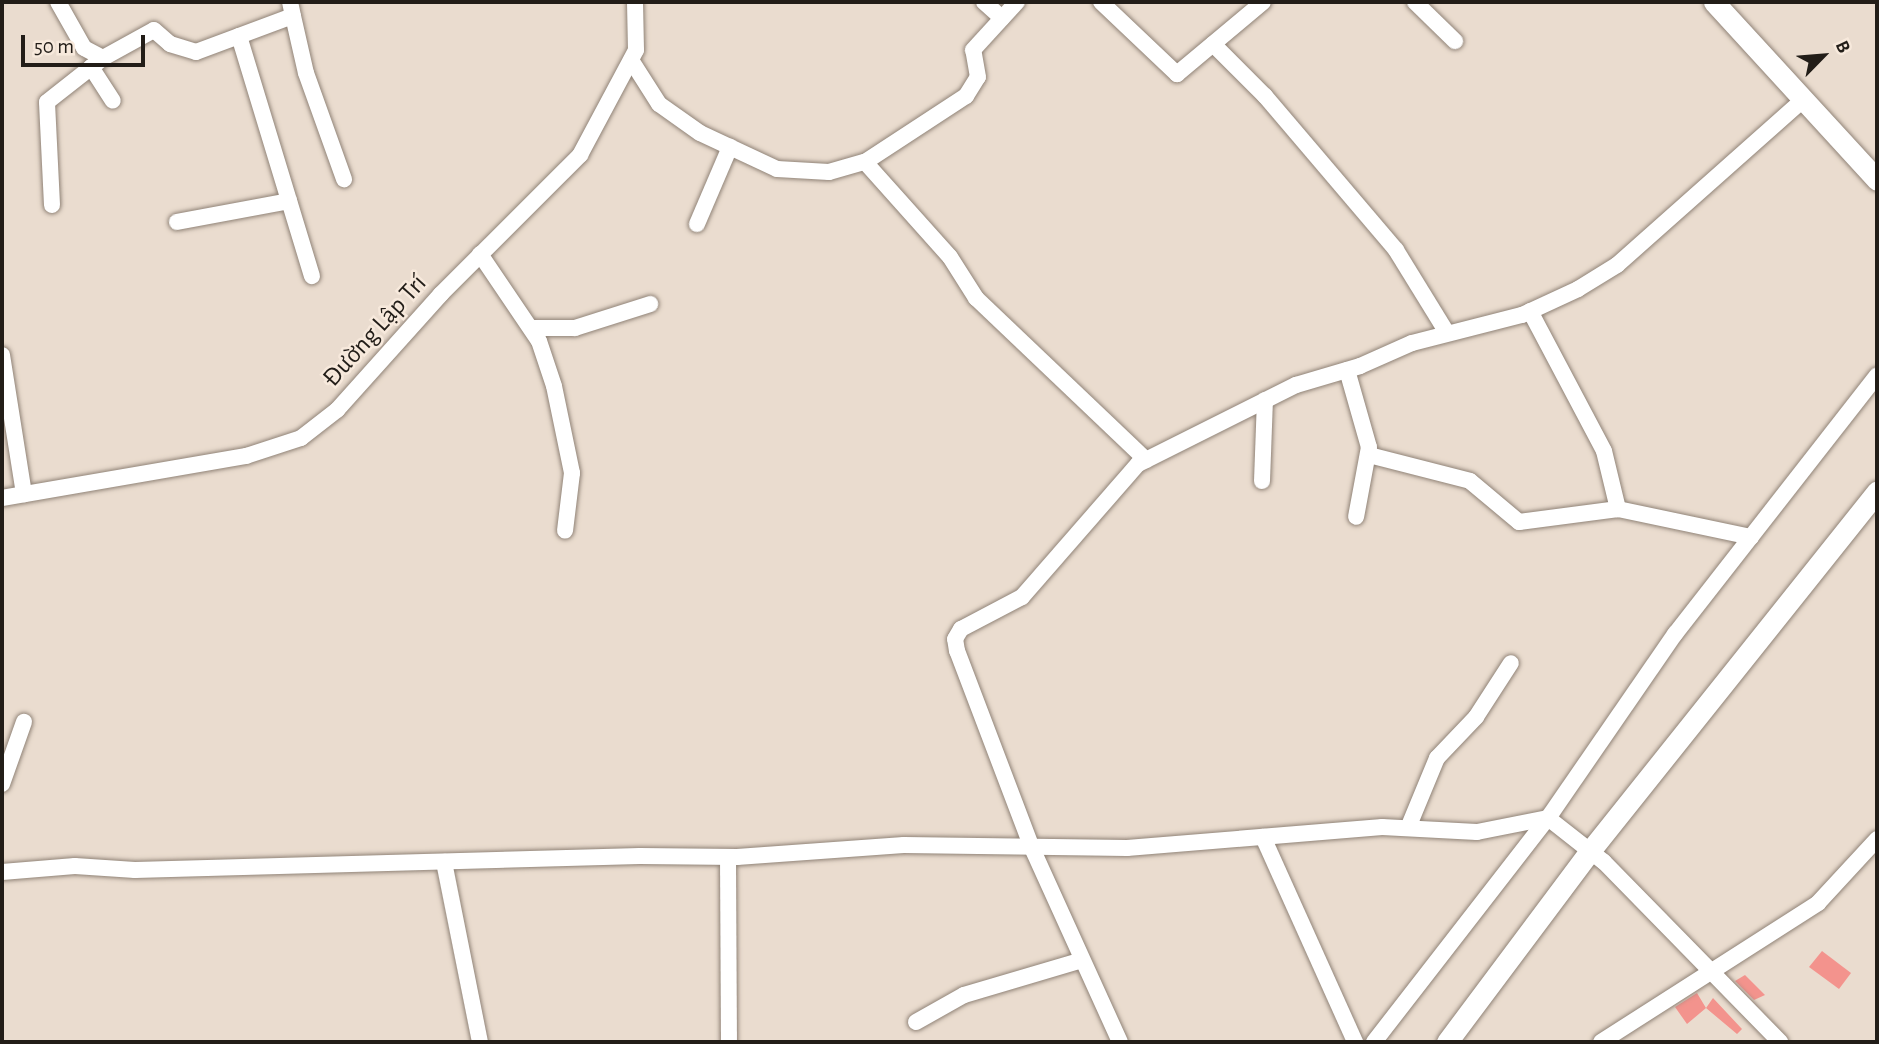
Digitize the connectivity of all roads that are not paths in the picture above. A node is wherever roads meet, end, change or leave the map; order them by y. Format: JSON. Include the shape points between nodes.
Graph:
{"nodes":[{"id":1,"x":58,"y":2,"type":"edge"},
{"id":2,"x":635,"y":2,"type":"edge"},
{"id":3,"x":984,"y":2,"type":"edge"},
{"id":4,"x":1017,"y":2,"type":"edge"},
{"id":5,"x":1101,"y":2,"type":"edge"},
{"id":6,"x":1263,"y":2,"type":"edge"},
{"id":7,"x":1415,"y":2,"type":"edge"},
{"id":8,"x":1714,"y":2,"type":"edge"},
{"id":9,"x":292,"y":9,"type":"edge"},
{"id":10,"x":1002,"y":18,"type":"junction"},
{"id":11,"x":239,"y":36,"type":"junction"},
{"id":12,"x":1455,"y":41,"type":"dead end"},
{"id":13,"x":1213,"y":44,"type":"junction"},
{"id":14,"x":631,"y":61,"type":"junction"},
{"id":15,"x":97,"y":63,"type":"junction"},
{"id":16,"x":1804,"y":99,"type":"junction"},
{"id":17,"x":113,"y":101,"type":"dead end"},
{"id":18,"x":730,"y":147,"type":"junction"},
{"id":19,"x":865,"y":162,"type":"junction"},
{"id":20,"x":344,"y":179,"type":"dead end"},
{"id":21,"x":1877,"y":180,"type":"edge"},
{"id":22,"x":289,"y":201,"type":"junction"},
{"id":23,"x":52,"y":205,"type":"dead end"},
{"id":24,"x":177,"y":222,"type":"dead end"},
{"id":25,"x":697,"y":224,"type":"dead end"},
{"id":26,"x":480,"y":254,"type":"junction"},
{"id":27,"x":312,"y":276,"type":"dead end"},
{"id":28,"x":650,"y":304,"type":"dead end"},
{"id":29,"x":1530,"y":311,"type":"junction"},
{"id":30,"x":531,"y":328,"type":"junction"},
{"id":31,"x":1447,"y":333,"type":"junction"},
{"id":32,"x":2,"y":355,"type":"edge"},
{"id":33,"x":1347,"y":370,"type":"junction"},
{"id":34,"x":1877,"y":375,"type":"edge"},
{"id":35,"x":1265,"y":400,"type":"junction"},
{"id":36,"x":1368,"y":455,"type":"junction"},
{"id":37,"x":1146,"y":460,"type":"junction"},
{"id":38,"x":1262,"y":481,"type":"dead end"},
{"id":39,"x":1877,"y":492,"type":"edge"},
{"id":40,"x":24,"y":494,"type":"junction"},
{"id":41,"x":2,"y":498,"type":"edge"},
{"id":42,"x":1618,"y":509,"type":"junction"},
{"id":43,"x":1356,"y":517,"type":"dead end"},
{"id":44,"x":565,"y":531,"type":"dead end"},
{"id":45,"x":1751,"y":537,"type":"junction"},
{"id":46,"x":1511,"y":663,"type":"dead end"},
{"id":47,"x":24,"y":722,"type":"dead end"},
{"id":48,"x":2,"y":784,"type":"edge"},
{"id":49,"x":1548,"y":818,"type":"junction"},
{"id":50,"x":1408,"y":828,"type":"junction"},
{"id":51,"x":1263,"y":837,"type":"junction"},
{"id":52,"x":1877,"y":839,"type":"edge"},
{"id":53,"x":1032,"y":848,"type":"junction"},
{"id":54,"x":1590,"y":851,"type":"junction"},
{"id":55,"x":728,"y":857,"type":"junction"},
{"id":56,"x":444,"y":862,"type":"junction"},
{"id":57,"x":2,"y":872,"type":"edge"},
{"id":58,"x":1082,"y":960,"type":"junction"},
{"id":59,"x":1712,"y":973,"type":"junction"},
{"id":60,"x":916,"y":1022,"type":"dead end"},
{"id":61,"x":480,"y":1042,"type":"edge"},
{"id":62,"x":729,"y":1042,"type":"edge"},
{"id":63,"x":1120,"y":1042,"type":"edge"},
{"id":64,"x":1354,"y":1042,"type":"edge"},
{"id":65,"x":1374,"y":1042,"type":"edge"},
{"id":66,"x":1447,"y":1042,"type":"edge"},
{"id":67,"x":1601,"y":1042,"type":"edge"},
{"id":68,"x":1780,"y":1042,"type":"edge"}],
"edges":[{"from":1,"to":15,"type":"street"},
{"from":2,"to":14,"type":"street","name":"Đường Lập Trí","via":[[636,50]]},
{"from":3,"to":10,"type":"street"},
{"from":4,"to":10,"type":"street"},
{"from":5,"to":13,"type":"street","via":[[1177,74]]},
{"from":6,"to":13,"type":"street"},
{"from":7,"to":12,"type":"street"},
{"from":8,"to":16,"type":"street"},
{"from":9,"to":11,"type":"street"},
{"from":9,"to":20,"type":"street","via":[[306,73]]},
{"from":10,"to":19,"type":"street","via":[[973,50],[978,77],[966,96]]},
{"from":11,"to":15,"type":"street","via":[[196,52],[170,44],[154,30]]},
{"from":11,"to":22,"type":"street"},
{"from":13,"to":31,"type":"street","via":[[1265,96],[1395,250]]},
{"from":14,"to":18,"type":"street","via":[[659,104],[700,133]]},
{"from":14,"to":26,"type":"street","name":"Đường Lập Trí","via":[[580,155]]},
{"from":15,"to":17,"type":"street"},
{"from":15,"to":23,"type":"street","via":[[47,102]]},
{"from":16,"to":21,"type":"street"},
{"from":16,"to":29,"type":"street","via":[[1617,265]]},
{"from":18,"to":19,"type":"street","via":[[778,169],[829,172]]},
{"from":18,"to":25,"type":"street"},
{"from":19,"to":37,"type":"street","via":[[950,257],[976,298]]},
{"from":22,"to":24,"type":"street"},
{"from":22,"to":27,"type":"street"},
{"from":26,"to":30,"type":"street"},
{"from":26,"to":40,"type":"street","name":"Đường Lập Trí","via":[[337,410],[300,438],[246,456]]},
{"from":28,"to":30,"type":"street","via":[[575,327]]},
{"from":29,"to":31,"type":"street"},
{"from":29,"to":42,"type":"street","via":[[1604,451]]},
{"from":30,"to":44,"type":"street","via":[[554,386],[572,473]]},
{"from":31,"to":33,"type":"street"},
{"from":32,"to":40,"type":"street"},
{"from":33,"to":35,"type":"street"},
{"from":33,"to":36,"type":"street"},
{"from":34,"to":45,"type":"street"},
{"from":35,"to":37,"type":"street"},
{"from":35,"to":38,"type":"street"},
{"from":36,"to":42,"type":"street","via":[[1470,481],[1519,522]]},
{"from":36,"to":43,"type":"street"},
{"from":37,"to":53,"type":"street","via":[[1023,597],[961,629],[955,639]]},
{"from":39,"to":54,"type":"street"},
{"from":40,"to":41,"type":"street","name":"Đường Lập Trí"},
{"from":42,"to":45,"type":"street"},
{"from":45,"to":49,"type":"street","via":[[1675,634]]},
{"from":46,"to":50,"type":"street","via":[[1476,717],[1437,758]]},
{"from":47,"to":48,"type":"street"},
{"from":49,"to":50,"type":"street","via":[[1477,832]]},
{"from":49,"to":54,"type":"street"},
{"from":49,"to":65,"type":"street"},
{"from":50,"to":51,"type":"street"},
{"from":51,"to":53,"type":"street","via":[[1127,848]]},
{"from":51,"to":64,"type":"street"},
{"from":52,"to":59,"type":"street","via":[[1818,903]]},
{"from":53,"to":55,"type":"street","via":[[904,845]]},
{"from":53,"to":58,"type":"street"},
{"from":54,"to":59,"type":"street"},
{"from":54,"to":66,"type":"street"},
{"from":55,"to":56,"type":"street"},
{"from":55,"to":62,"type":"street"},
{"from":56,"to":57,"type":"street","via":[[135,870],[75,866]]},
{"from":56,"to":61,"type":"street"},
{"from":58,"to":60,"type":"street","via":[[964,995]]},
{"from":58,"to":63,"type":"street"},
{"from":59,"to":67,"type":"street"},
{"from":59,"to":68,"type":"street"}]}
